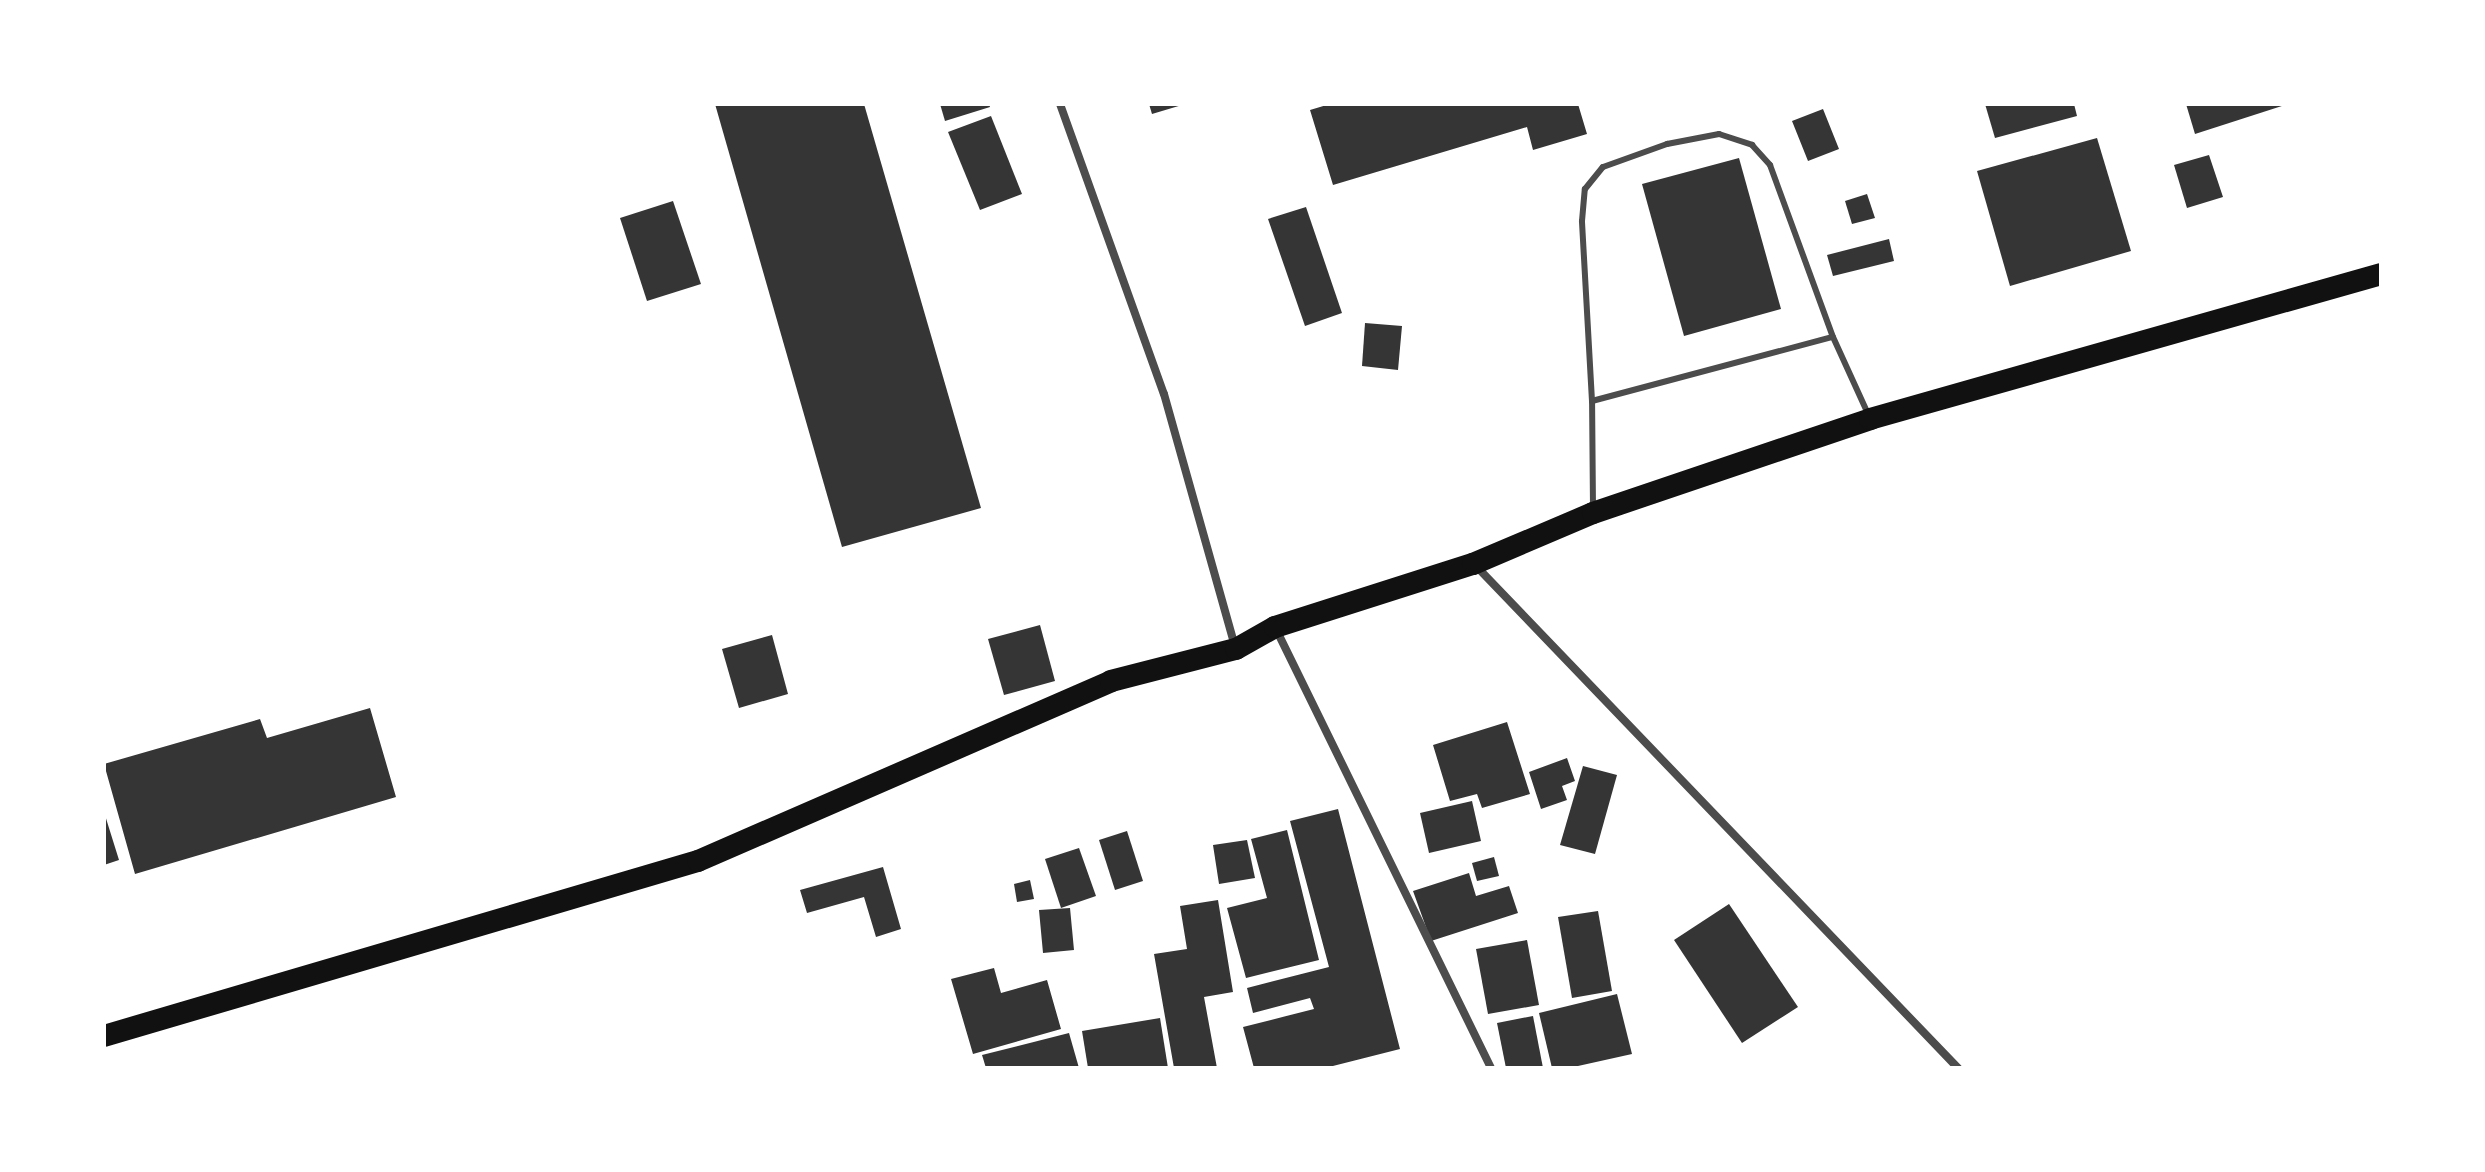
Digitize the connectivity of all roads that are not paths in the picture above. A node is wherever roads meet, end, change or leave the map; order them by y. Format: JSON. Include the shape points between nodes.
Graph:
{"nodes":[{"id":1,"x":1060,"y":104,"type":"edge"},
{"id":2,"x":2381,"y":274,"type":"edge"},
{"id":3,"x":1833,"y":337,"type":"junction"},
{"id":4,"x":1592,"y":401,"type":"junction"},
{"id":5,"x":1870,"y":419,"type":"junction"},
{"id":6,"x":1593,"y":513,"type":"junction"},
{"id":7,"x":1473,"y":564,"type":"junction"},
{"id":8,"x":1275,"y":627,"type":"junction"},
{"id":9,"x":1236,"y":649,"type":"junction"},
{"id":10,"x":104,"y":1036,"type":"edge"},
{"id":11,"x":1491,"y":1068,"type":"edge"},
{"id":12,"x":1958,"y":1068,"type":"edge"}],
"edges":[{"from":1,"to":9,"type":"street","via":[[1164,394]]},
{"from":2,"to":5,"type":"highway"},
{"from":3,"to":4,"type":"lane"},
{"from":3,"to":4,"type":"lane","via":[[1770,165],[1752,145],[1719,134],[1667,144],[1603,167],[1585,189],[1582,221]]},
{"from":3,"to":5,"type":"lane"},
{"from":4,"to":6,"type":"lane"},
{"from":5,"to":6,"type":"highway"},
{"from":6,"to":7,"type":"highway"},
{"from":7,"to":8,"type":"highway"},
{"from":7,"to":12,"type":"street"},
{"from":8,"to":9,"type":"highway"},
{"from":8,"to":11,"type":"street"},
{"from":9,"to":10,"type":"highway","via":[[1111,681],[698,861]]}]}
